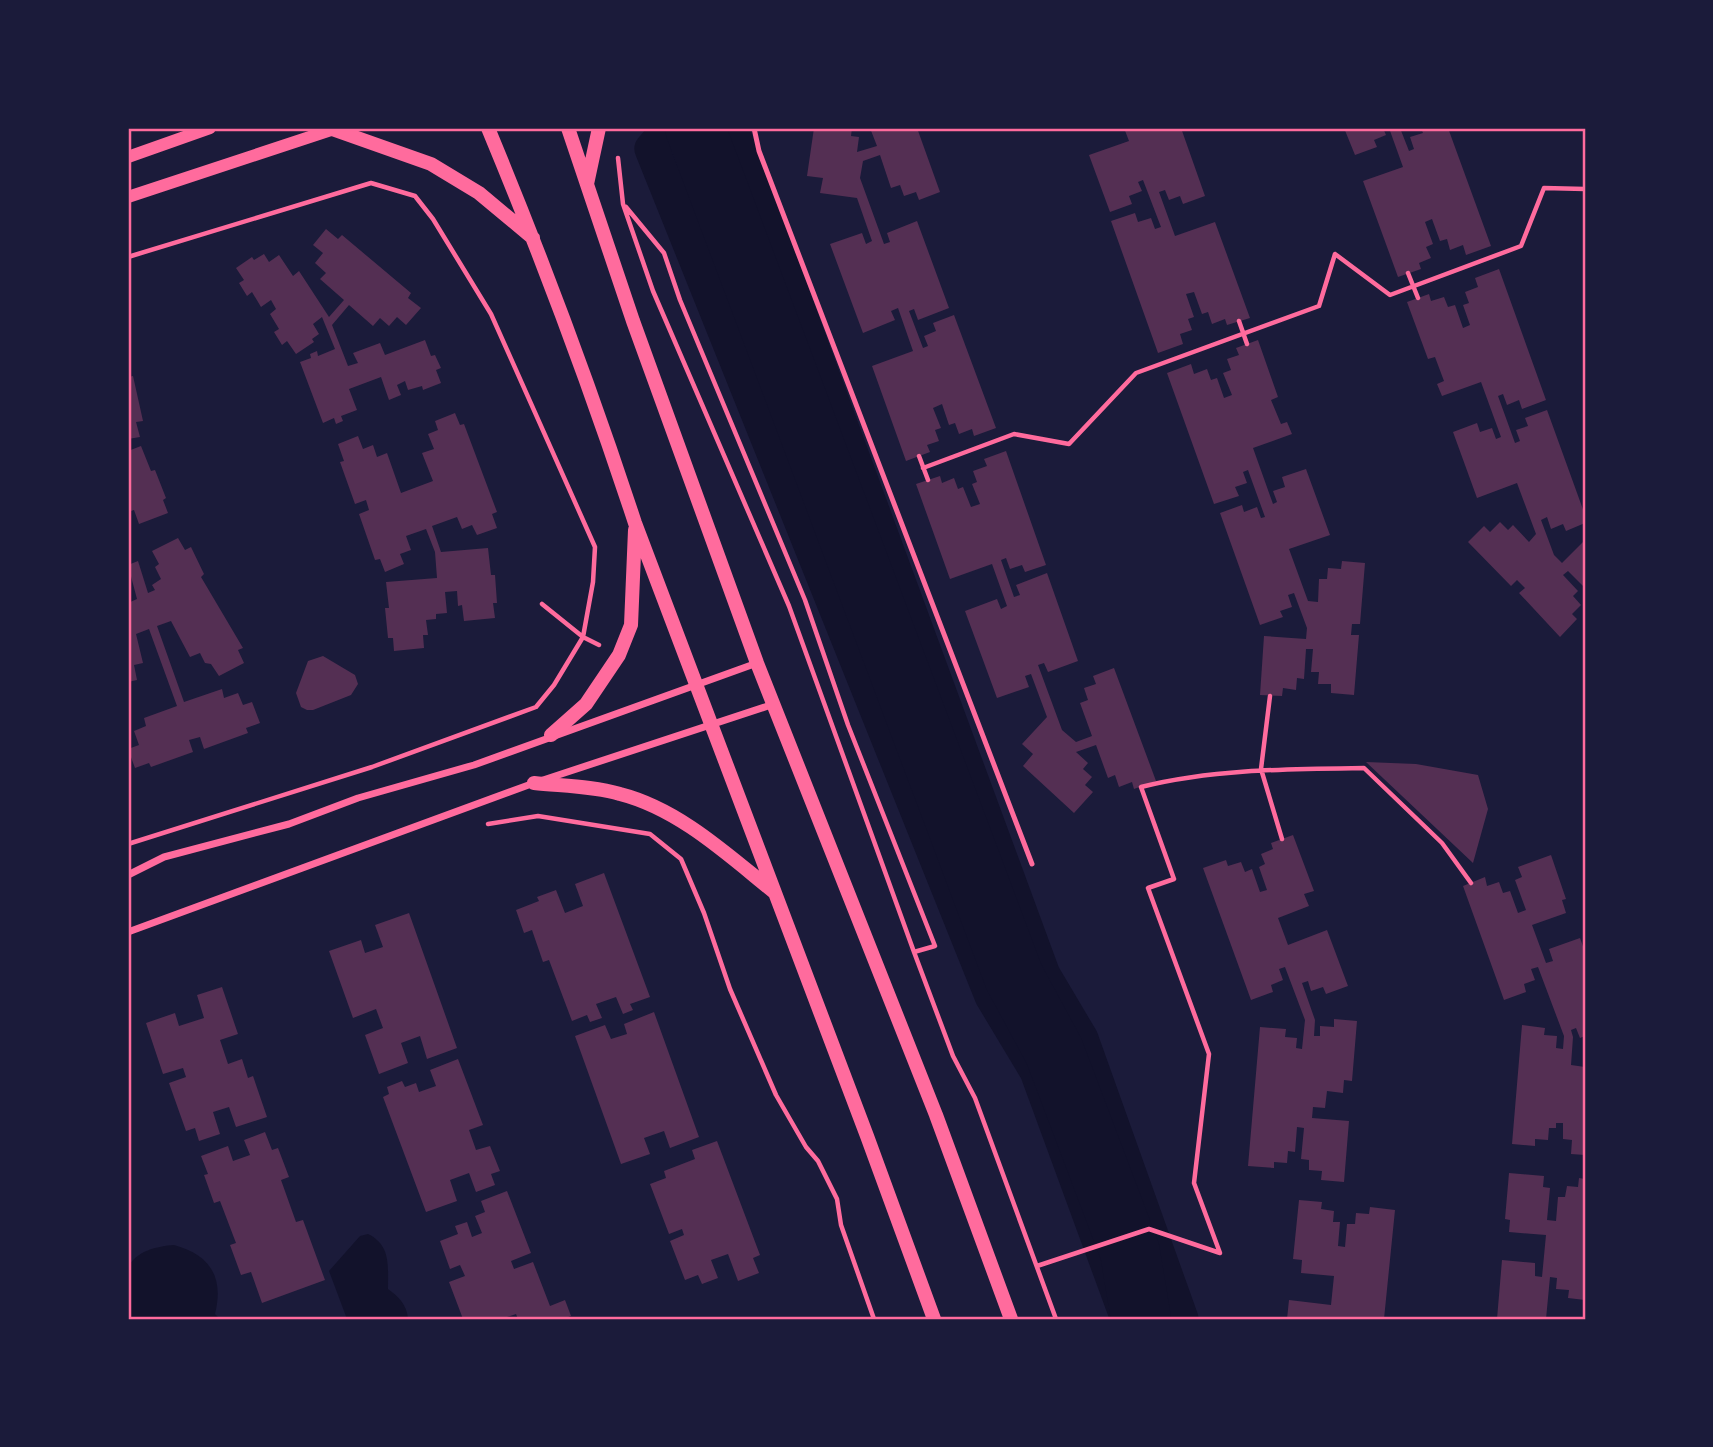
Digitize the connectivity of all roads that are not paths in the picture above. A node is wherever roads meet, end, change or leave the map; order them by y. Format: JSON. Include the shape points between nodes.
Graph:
{"nodes":[{"id":1,"x":210,"y":128,"type":"edge"},
{"id":2,"x":488,"y":128,"type":"edge"},
{"id":3,"x":568,"y":128,"type":"edge"},
{"id":4,"x":599,"y":128,"type":"edge"},
{"id":5,"x":754,"y":128,"type":"edge"},
{"id":6,"x":335,"y":129,"type":"edge"},
{"id":7,"x":128,"y":157,"type":"edge"},
{"id":8,"x":586,"y":185,"type":"junction"},
{"id":9,"x":128,"y":197,"type":"edge"},
{"id":10,"x":534,"y":239,"type":"junction"},
{"id":11,"x":635,"y":523,"type":"junction"},
{"id":12,"x":757,"y":663,"type":"junction"},
{"id":13,"x":697,"y":685,"type":"junction"},
{"id":14,"x":774,"y":704,"type":"junction"},
{"id":15,"x":712,"y":724,"type":"junction"},
{"id":16,"x":551,"y":736,"type":"junction"},
{"id":17,"x":534,"y":783,"type":"junction"},
{"id":18,"x":1032,"y":864,"type":"dead end"},
{"id":19,"x":128,"y":875,"type":"edge"},
{"id":20,"x":776,"y":894,"type":"junction"},
{"id":21,"x":128,"y":932,"type":"edge"},
{"id":22,"x":934,"y":1319,"type":"edge"},
{"id":23,"x":1011,"y":1319,"type":"edge"}],
"edges":[{"from":1,"to":7,"type":"street"},
{"from":2,"to":10,"type":"main road"},
{"from":3,"to":8,"type":"main road"},
{"from":4,"to":8,"type":"main road"},
{"from":5,"to":18,"type":"lane"},
{"from":6,"to":9,"type":"street"},
{"from":6,"to":10,"type":"main road","via":[[430,164],[479,193]]},
{"from":8,"to":12,"type":"main road"},
{"from":10,"to":11,"type":"main road"},
{"from":11,"to":13,"type":"main road"},
{"from":11,"to":16,"type":"main road","via":[[631,625],[619,655],[586,704]]},
{"from":12,"to":13,"type":"street"},
{"from":12,"to":14,"type":"main road"},
{"from":13,"to":15,"type":"main road"},
{"from":13,"to":16,"type":"street"},
{"from":14,"to":15,"type":"street"},
{"from":14,"to":23,"type":"main road"},
{"from":15,"to":17,"type":"street"},
{"from":15,"to":20,"type":"main road"},
{"from":16,"to":19,"type":"street","via":[[289,824],[164,857]]},
{"from":17,"to":20,"type":"main road","via":[[620,793],[663,810]]},
{"from":17,"to":21,"type":"street"},
{"from":20,"to":22,"type":"main road"}]}
